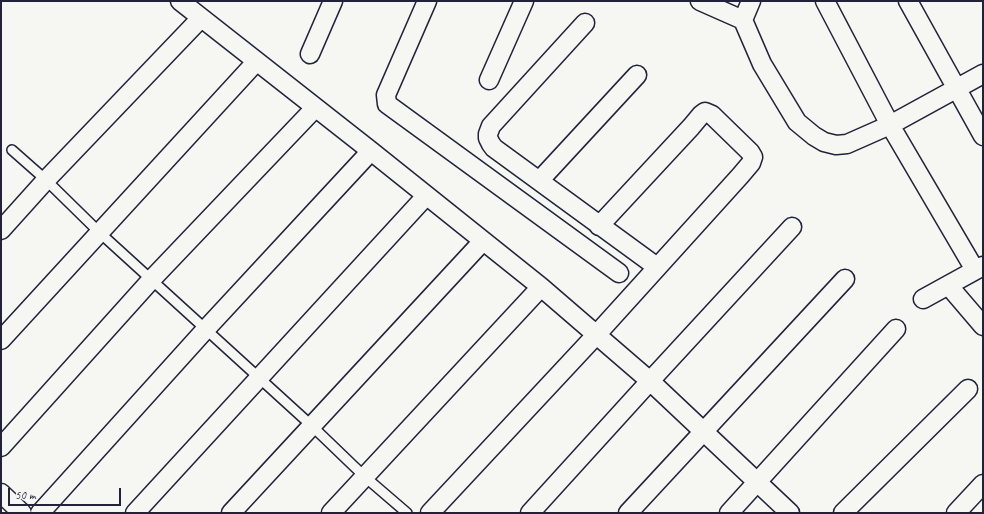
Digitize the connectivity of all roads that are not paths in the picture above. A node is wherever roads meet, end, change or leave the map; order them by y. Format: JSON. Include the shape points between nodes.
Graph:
{"nodes":[{"id":1,"x":180,"y":1,"type":"edge"},
{"id":2,"x":333,"y":1,"type":"edge"},
{"id":3,"x":427,"y":1,"type":"edge"},
{"id":4,"x":524,"y":1,"type":"edge"},
{"id":5,"x":700,"y":1,"type":"edge"},
{"id":6,"x":751,"y":1,"type":"edge"},
{"id":7,"x":826,"y":1,"type":"edge"},
{"id":8,"x":908,"y":1,"type":"edge"},
{"id":9,"x":201,"y":18,"type":"junction"},
{"id":10,"x":743,"y":20,"type":"junction"},
{"id":11,"x":585,"y":24,"type":"dead end"},
{"id":12,"x":310,"y":54,"type":"dead end"},
{"id":13,"x":256,"y":62,"type":"junction"},
{"id":14,"x":983,"y":74,"type":"edge"},
{"id":15,"x":637,"y":75,"type":"dead end"},
{"id":16,"x":489,"y":80,"type":"dead end"},
{"id":17,"x":957,"y":89,"type":"junction"},
{"id":18,"x":315,"y":108,"type":"junction"},
{"id":19,"x":890,"y":125,"type":"junction"},
{"id":20,"x":983,"y":136,"type":"edge"},
{"id":21,"x":12,"y":150,"type":"dead end"},
{"id":22,"x":371,"y":151,"type":"junction"},
{"id":23,"x":46,"y":180,"type":"junction"},
{"id":24,"x":539,"y":181,"type":"junction"},
{"id":25,"x":426,"y":196,"type":"junction"},
{"id":26,"x":599,"y":226,"type":"junction"},
{"id":27,"x":792,"y":227,"type":"dead end"},
{"id":28,"x":1,"y":230,"type":"edge"},
{"id":29,"x":99,"y":232,"type":"junction"},
{"id":30,"x":483,"y":241,"type":"junction"},
{"id":31,"x":656,"y":267,"type":"junction"},
{"id":32,"x":979,"y":268,"type":"edge"},
{"id":33,"x":619,"y":273,"type":"dead end"},
{"id":34,"x":152,"y":279,"type":"junction"},
{"id":35,"x":845,"y":279,"type":"dead end"},
{"id":36,"x":948,"y":285,"type":"junction"},
{"id":37,"x":541,"y":287,"type":"junction"},
{"id":38,"x":923,"y":299,"type":"dead end"},
{"id":39,"x":983,"y":326,"type":"edge"},
{"id":40,"x":206,"y":329,"type":"junction"},
{"id":41,"x":896,"y":329,"type":"dead end"},
{"id":42,"x":597,"y":334,"type":"junction"},
{"id":43,"x":1,"y":340,"type":"edge"},
{"id":44,"x":259,"y":377,"type":"junction"},
{"id":45,"x":650,"y":381,"type":"junction"},
{"id":46,"x":968,"y":389,"type":"dead end"},
{"id":47,"x":312,"y":426,"type":"junction"},
{"id":48,"x":704,"y":432,"type":"junction"},
{"id":49,"x":1,"y":447,"type":"edge"},
{"id":50,"x":364,"y":476,"type":"junction"},
{"id":51,"x":757,"y":482,"type":"junction"},
{"id":52,"x":983,"y":484,"type":"edge"},
{"id":53,"x":1,"y":493,"type":"edge"},
{"id":54,"x":21,"y":513,"type":"edge"},
{"id":55,"x":40,"y":513,"type":"edge"},
{"id":56,"x":135,"y":513,"type":"edge"},
{"id":57,"x":231,"y":513,"type":"edge"},
{"id":58,"x":331,"y":513,"type":"edge"},
{"id":59,"x":407,"y":513,"type":"edge"},
{"id":60,"x":430,"y":513,"type":"edge"},
{"id":61,"x":530,"y":513,"type":"edge"},
{"id":62,"x":628,"y":513,"type":"edge"},
{"id":63,"x":729,"y":513,"type":"edge"},
{"id":64,"x":790,"y":513,"type":"edge"},
{"id":65,"x":843,"y":513,"type":"edge"},
{"id":66,"x":956,"y":513,"type":"edge"}],
"edges":[{"from":1,"to":9,"type":"street"},
{"from":2,"to":12,"type":"street"},
{"from":3,"to":33,"type":"street","via":[[386,95],[388,104]]},
{"from":4,"to":16,"type":"street"},
{"from":5,"to":10,"type":"street"},
{"from":6,"to":10,"type":"street"},
{"from":7,"to":19,"type":"street"},
{"from":8,"to":17,"type":"street"},
{"from":9,"to":13,"type":"street"},
{"from":9,"to":23,"type":"street"},
{"from":10,"to":19,"type":"street","via":[[762,64],[797,122],[814,136],[836,145],[847,144]]},
{"from":11,"to":24,"type":"street","via":[[491,126],[488,134],[494,148]]},
{"from":13,"to":18,"type":"street"},
{"from":13,"to":29,"type":"street"},
{"from":14,"to":17,"type":"street"},
{"from":15,"to":24,"type":"street"},
{"from":17,"to":19,"type":"street"},
{"from":17,"to":20,"type":"street"},
{"from":18,"to":22,"type":"street"},
{"from":18,"to":34,"type":"street"},
{"from":19,"to":32,"type":"street"},
{"from":21,"to":23,"type":"lane"},
{"from":22,"to":25,"type":"street"},
{"from":22,"to":40,"type":"street"},
{"from":23,"to":28,"type":"street"},
{"from":23,"to":29,"type":"lane"},
{"from":24,"to":26,"type":"street"},
{"from":25,"to":30,"type":"street"},
{"from":25,"to":44,"type":"street"},
{"from":26,"to":31,"type":"street"},
{"from":26,"to":31,"type":"street","via":[[701,115],[705,112],[712,115],[753,157]]},
{"from":27,"to":45,"type":"street"},
{"from":29,"to":34,"type":"lane"},
{"from":29,"to":43,"type":"street"},
{"from":30,"to":37,"type":"street"},
{"from":30,"to":47,"type":"street"},
{"from":31,"to":42,"type":"street"},
{"from":32,"to":36,"type":"street"},
{"from":34,"to":40,"type":"lane"},
{"from":34,"to":49,"type":"street"},
{"from":35,"to":48,"type":"street"},
{"from":36,"to":38,"type":"street"},
{"from":36,"to":39,"type":"street"},
{"from":37,"to":42,"type":"street"},
{"from":37,"to":50,"type":"street"},
{"from":40,"to":44,"type":"lane"},
{"from":40,"to":55,"type":"street"},
{"from":41,"to":51,"type":"street"},
{"from":42,"to":45,"type":"street"},
{"from":42,"to":60,"type":"street"},
{"from":44,"to":47,"type":"lane"},
{"from":44,"to":56,"type":"street"},
{"from":45,"to":48,"type":"street"},
{"from":45,"to":61,"type":"street"},
{"from":46,"to":65,"type":"street"},
{"from":47,"to":50,"type":"lane"},
{"from":47,"to":57,"type":"street"},
{"from":48,"to":51,"type":"street"},
{"from":48,"to":62,"type":"street"},
{"from":50,"to":58,"type":"street"},
{"from":50,"to":59,"type":"lane"},
{"from":51,"to":63,"type":"street"},
{"from":51,"to":64,"type":"street"},
{"from":52,"to":66,"type":"street"},
{"from":53,"to":54,"type":"street"}]}
